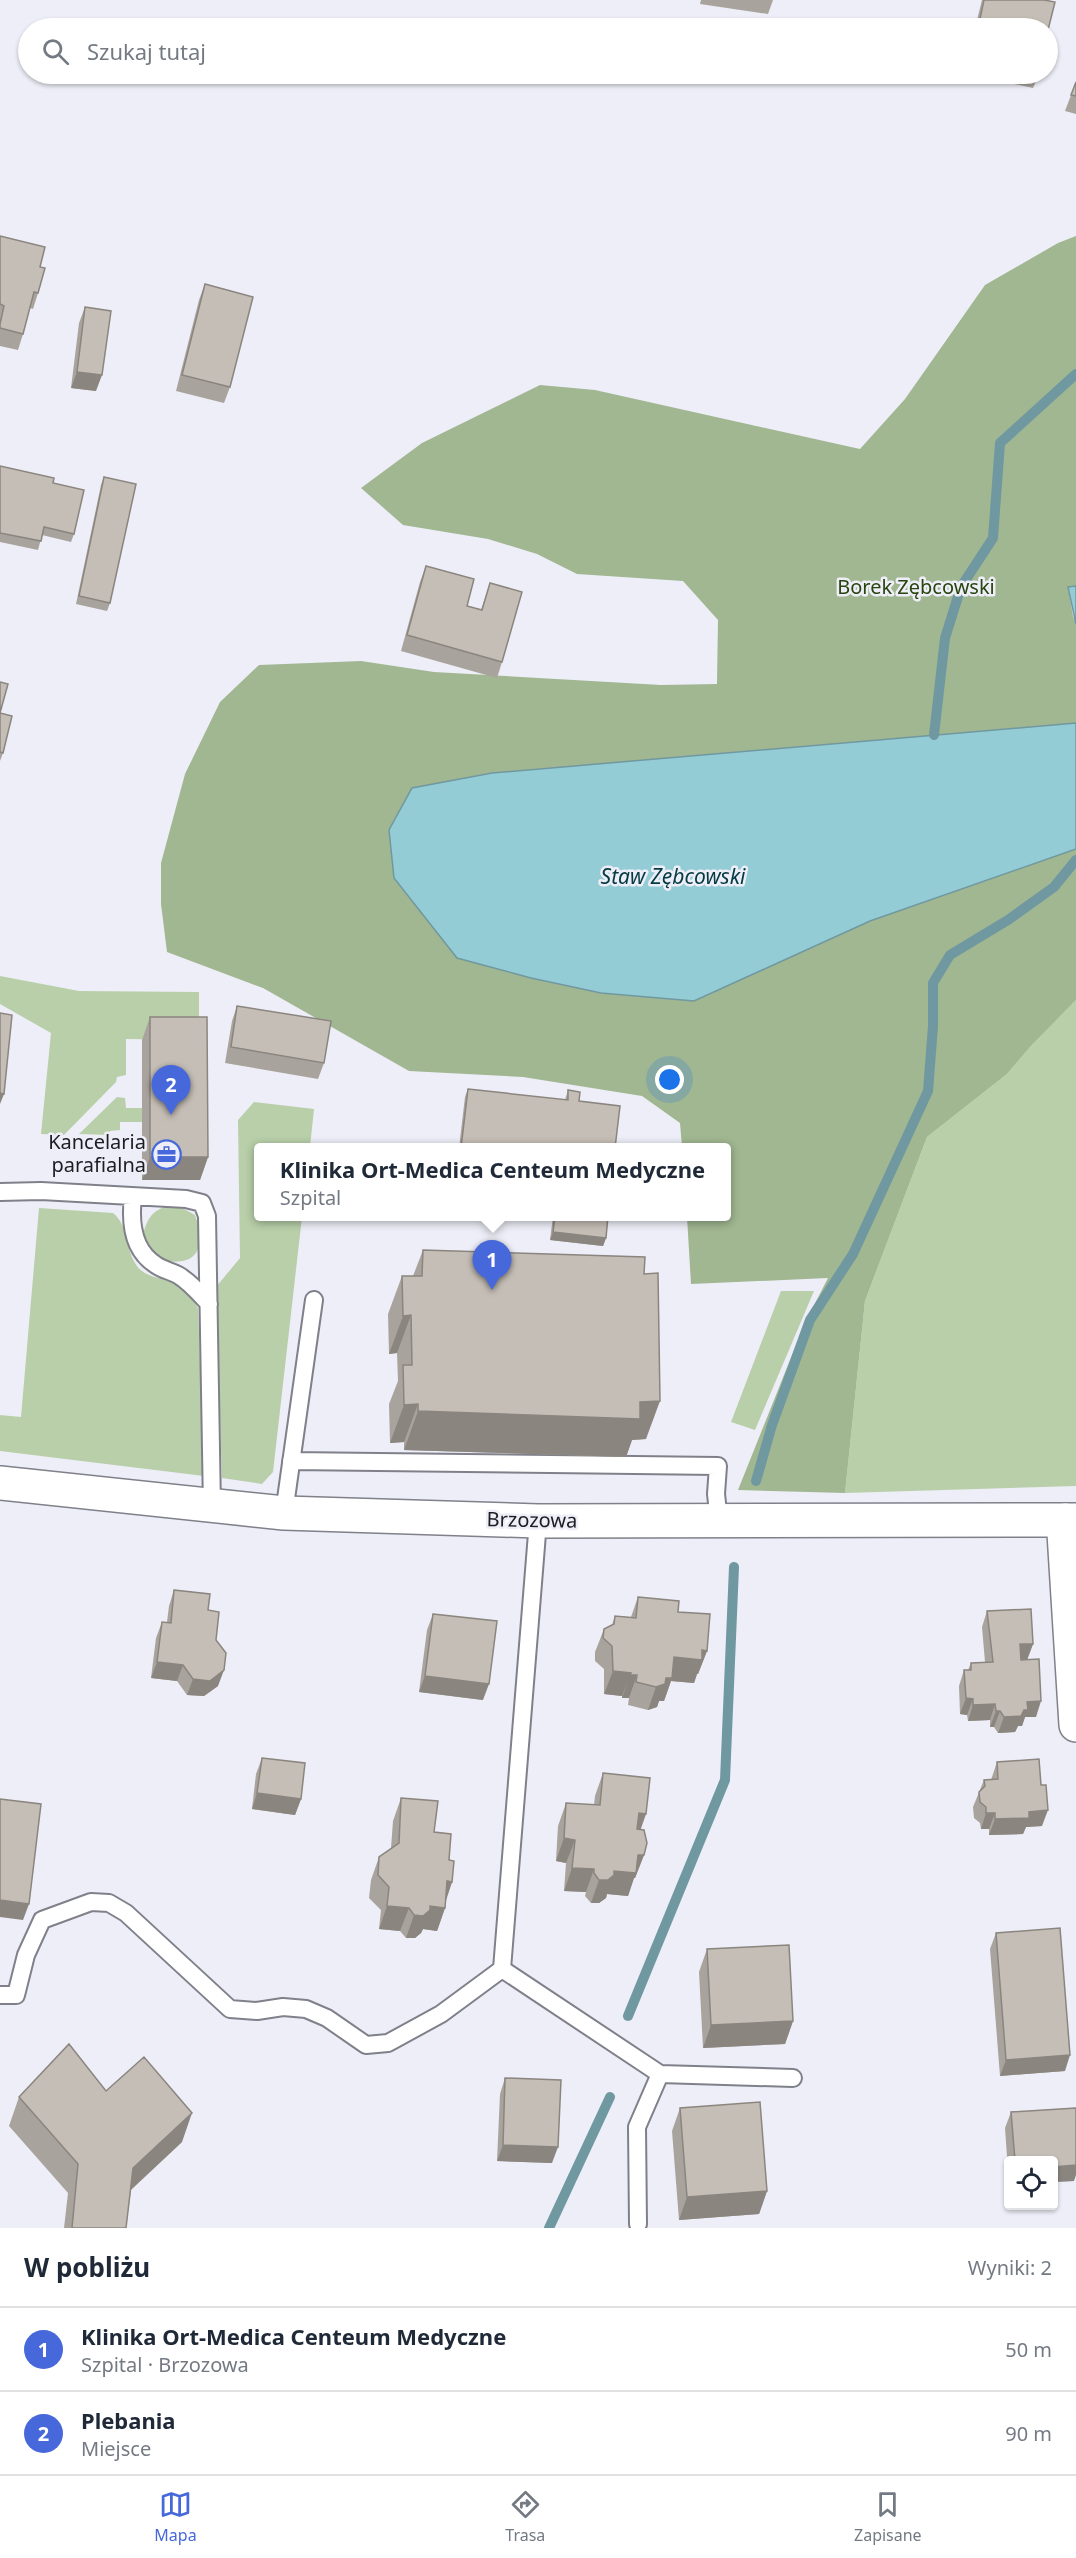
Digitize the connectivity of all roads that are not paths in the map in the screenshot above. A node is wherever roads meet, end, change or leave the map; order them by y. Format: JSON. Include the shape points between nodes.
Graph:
{"nodes":[{"id":1,"x":0,"y":1192,"type":"edge"},
{"id":2,"x":133,"y":1197,"type":"junction"},
{"id":3,"x":314,"y":1300,"type":"dead end"},
{"id":4,"x":209,"y":1304,"type":"junction"},
{"id":5,"x":291,"y":1461,"type":"junction"},
{"id":6,"x":0,"y":1483,"type":"edge"},
{"id":7,"x":212,"y":1507,"type":"junction"},
{"id":8,"x":284,"y":1513,"type":"junction"},
{"id":9,"x":1070,"y":1520,"type":"edge"},
{"id":10,"x":538,"y":1521,"type":"junction"},
{"id":11,"x":718,"y":1521,"type":"junction"},
{"id":12,"x":1076,"y":1725,"type":"edge"},
{"id":13,"x":502,"y":1970,"type":"junction"},
{"id":14,"x":0,"y":1995,"type":"edge"},
{"id":15,"x":660,"y":2074,"type":"junction"},
{"id":16,"x":792,"y":2078,"type":"dead end"},
{"id":17,"x":638,"y":2224,"type":"dead end"}],
"edges":[{"from":1,"to":2,"type":"lane"},
{"from":2,"to":4,"type":"lane","via":[[133,1232],[142,1252],[156,1265],[192,1285]]},
{"from":2,"to":4,"type":"lane","via":[[202,1203],[207,1216]]},
{"from":3,"to":5,"type":"lane"},
{"from":4,"to":7,"type":"lane"},
{"from":5,"to":8,"type":"lane"},
{"from":5,"to":11,"type":"lane","via":[[718,1466]]},
{"from":6,"to":7,"type":"street","name":"Brzozowa"},
{"from":7,"to":8,"type":"street","name":"Brzozowa"},
{"from":8,"to":10,"type":"street","name":"Brzozowa"},
{"from":9,"to":11,"type":"street","name":"Brzozowa"},
{"from":9,"to":12,"type":"street","name":"Brzozowa"},
{"from":10,"to":11,"type":"street","name":"Brzozowa"},
{"from":10,"to":13,"type":"lane"},
{"from":13,"to":14,"type":"lane","via":[[441,2014],[388,2043],[366,2045],[327,2018],[306,2009],[230,2009],[126,1913],[109,1903],[91,1902],[42,1920],[26,1955],[16,1995]]},
{"from":13,"to":15,"type":"lane"},
{"from":15,"to":16,"type":"lane"},
{"from":15,"to":17,"type":"lane","via":[[637,2127]]}]}
